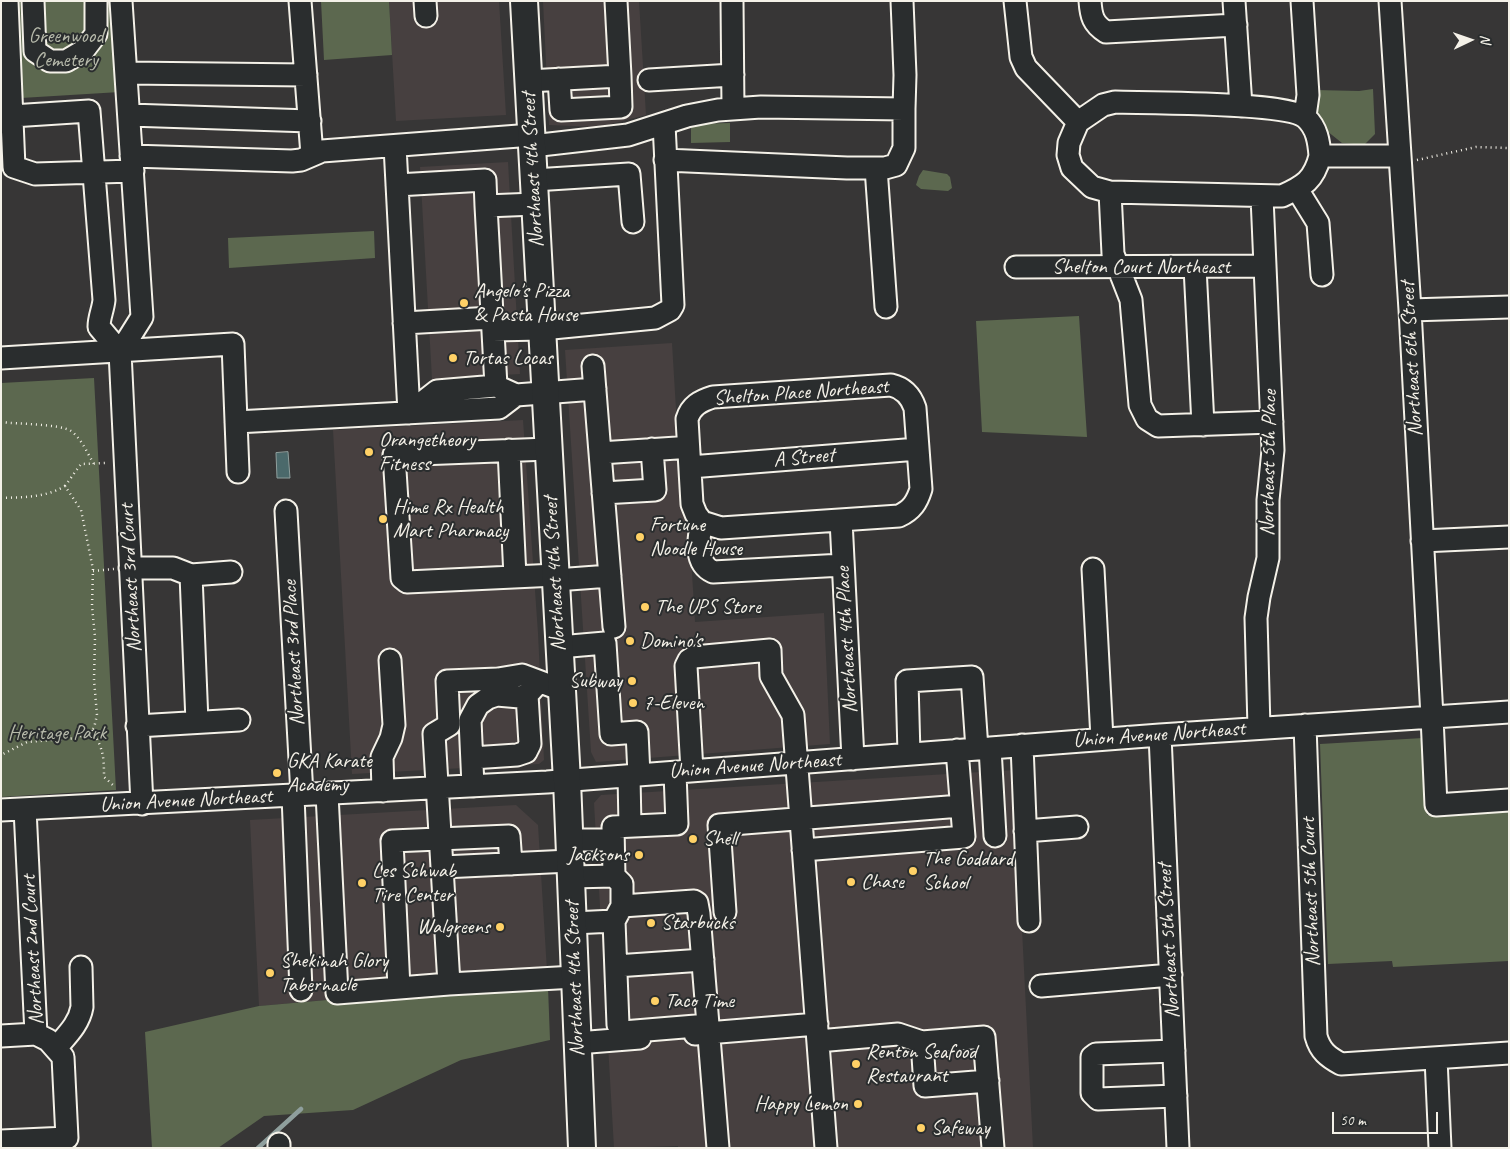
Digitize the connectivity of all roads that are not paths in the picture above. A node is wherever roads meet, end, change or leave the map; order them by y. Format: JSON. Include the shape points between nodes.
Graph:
{"nodes":[{"id":1,"x":7,"y":1,"type":"edge"},
{"id":2,"x":33,"y":1,"type":"edge"},
{"id":3,"x":96,"y":1,"type":"edge"},
{"id":4,"x":121,"y":1,"type":"edge"},
{"id":5,"x":300,"y":1,"type":"edge"},
{"id":6,"x":524,"y":1,"type":"edge"},
{"id":7,"x":616,"y":1,"type":"edge"},
{"id":8,"x":732,"y":1,"type":"edge"},
{"id":9,"x":902,"y":1,"type":"edge"},
{"id":10,"x":1015,"y":1,"type":"edge"},
{"id":11,"x":1090,"y":1,"type":"edge"},
{"id":12,"x":1234,"y":1,"type":"edge"},
{"id":13,"x":1302,"y":1,"type":"edge"},
{"id":14,"x":1390,"y":1,"type":"edge"},
{"id":15,"x":1236,"y":25,"type":"junction"},
{"id":16,"x":6,"y":71,"type":"edge"},
{"id":17,"x":126,"y":73,"type":"junction"},
{"id":18,"x":306,"y":75,"type":"junction"},
{"id":19,"x":733,"y":75,"type":"junction"},
{"id":20,"x":620,"y":76,"type":"junction"},
{"id":21,"x":559,"y":79,"type":"junction"},
{"id":22,"x":648,"y":80,"type":"dead end"},
{"id":23,"x":528,"y":81,"type":"junction"},
{"id":24,"x":1241,"y":106,"type":"junction"},
{"id":25,"x":733,"y":109,"type":"junction"},
{"id":26,"x":904,"y":109,"type":"junction"},
{"id":27,"x":129,"y":115,"type":"junction"},
{"id":28,"x":12,"y":116,"type":"junction"},
{"id":29,"x":1305,"y":116,"type":"junction"},
{"id":30,"x":310,"y":121,"type":"junction"},
{"id":31,"x":1078,"y":122,"type":"junction"},
{"id":32,"x":664,"y":124,"type":"junction"},
{"id":33,"x":532,"y":140,"type":"junction"},
{"id":34,"x":395,"y":146,"type":"junction"},
{"id":35,"x":312,"y":155,"type":"junction"},
{"id":36,"x":1320,"y":156,"type":"junction"},
{"id":37,"x":1400,"y":159,"type":"junction"},
{"id":38,"x":665,"y":160,"type":"junction"},
{"id":39,"x":132,"y":164,"type":"junction"},
{"id":40,"x":8,"y":166,"type":"edge"},
{"id":41,"x":876,"y":168,"type":"junction"},
{"id":42,"x":93,"y":172,"type":"junction"},
{"id":43,"x":397,"y":185,"type":"junction"},
{"id":44,"x":1298,"y":189,"type":"junction"},
{"id":45,"x":534,"y":192,"type":"junction"},
{"id":46,"x":1110,"y":192,"type":"junction"},
{"id":47,"x":1262,"y":197,"type":"junction"},
{"id":48,"x":486,"y":206,"type":"junction"},
{"id":49,"x":633,"y":222,"type":"dead end"},
{"id":50,"x":1265,"y":266,"type":"junction"},
{"id":51,"x":1016,"y":267,"type":"dead end"},
{"id":52,"x":1195,"y":267,"type":"junction"},
{"id":53,"x":1118,"y":268,"type":"junction"},
{"id":54,"x":1322,"y":275,"type":"dead end"},
{"id":55,"x":886,"y":307,"type":"dead end"},
{"id":56,"x":1509,"y":307,"type":"edge"},
{"id":57,"x":1410,"y":310,"type":"junction"},
{"id":58,"x":404,"y":323,"type":"junction"},
{"id":59,"x":492,"y":324,"type":"junction"},
{"id":60,"x":542,"y":328,"type":"junction"},
{"id":61,"x":120,"y":352,"type":"junction"},
{"id":62,"x":1,"y":358,"type":"edge"},
{"id":63,"x":593,"y":366,"type":"dead end"},
{"id":64,"x":496,"y":386,"type":"junction"},
{"id":65,"x":595,"y":389,"type":"junction"},
{"id":66,"x":546,"y":393,"type":"junction"},
{"id":67,"x":516,"y":395,"type":"junction"},
{"id":68,"x":409,"y":413,"type":"junction"},
{"id":69,"x":236,"y":422,"type":"junction"},
{"id":70,"x":1272,"y":422,"type":"junction"},
{"id":71,"x":1203,"y":424,"type":"junction"},
{"id":72,"x":677,"y":448,"type":"dead end"},
{"id":73,"x":548,"y":449,"type":"junction"},
{"id":74,"x":652,"y":449,"type":"junction"},
{"id":75,"x":918,"y":449,"type":"junction"},
{"id":76,"x":509,"y":450,"type":"junction"},
{"id":77,"x":600,"y":453,"type":"junction"},
{"id":78,"x":690,"y":467,"type":"junction"},
{"id":79,"x":238,"y":472,"type":"dead end"},
{"id":80,"x":603,"y":493,"type":"junction"},
{"id":81,"x":286,"y":512,"type":"dead end"},
{"id":82,"x":841,"y":520,"type":"junction"},
{"id":83,"x":702,"y":522,"type":"junction"},
{"id":84,"x":1509,"y":537,"type":"edge"},
{"id":85,"x":1422,"y":541,"type":"junction"},
{"id":86,"x":843,"y":565,"type":"junction"},
{"id":87,"x":130,"y":568,"type":"junction"},
{"id":88,"x":1093,"y":569,"type":"dead end"},
{"id":89,"x":231,"y":572,"type":"dead end"},
{"id":90,"x":191,"y":575,"type":"junction"},
{"id":91,"x":610,"y":576,"type":"junction"},
{"id":92,"x":515,"y":577,"type":"junction"},
{"id":93,"x":556,"y":577,"type":"junction"},
{"id":94,"x":614,"y":627,"type":"dead end"},
{"id":95,"x":559,"y":647,"type":"junction"},
{"id":96,"x":390,"y":660,"type":"dead end"},
{"id":97,"x":543,"y":689,"type":"junction"},
{"id":98,"x":1509,"y":712,"type":"edge"},
{"id":99,"x":1432,"y":717,"type":"junction"},
{"id":100,"x":239,"y":720,"type":"dead end"},
{"id":101,"x":197,"y":722,"type":"junction"},
{"id":102,"x":1305,"y":725,"type":"junction"},
{"id":103,"x":137,"y":726,"type":"junction"},
{"id":104,"x":1259,"y":728,"type":"junction"},
{"id":105,"x":1160,"y":735,"type":"junction"},
{"id":106,"x":1102,"y":739,"type":"junction"},
{"id":107,"x":1022,"y":746,"type":"junction"},
{"id":108,"x":974,"y":749,"type":"junction"},
{"id":109,"x":909,"y":754,"type":"junction"},
{"id":110,"x":472,"y":758,"type":"junction"},
{"id":111,"x":853,"y":759,"type":"junction"},
{"id":112,"x":797,"y":763,"type":"junction"},
{"id":113,"x":683,"y":772,"type":"junction"},
{"id":114,"x":634,"y":776,"type":"junction"},
{"id":115,"x":567,"y":781,"type":"junction"},
{"id":116,"x":473,"y":786,"type":"junction"},
{"id":117,"x":439,"y":788,"type":"junction"},
{"id":118,"x":383,"y":791,"type":"junction"},
{"id":119,"x":327,"y":794,"type":"junction"},
{"id":120,"x":297,"y":795,"type":"junction"},
{"id":121,"x":1509,"y":800,"type":"edge"},
{"id":122,"x":142,"y":804,"type":"junction"},
{"id":123,"x":961,"y":806,"type":"junction"},
{"id":124,"x":25,"y":809,"type":"junction"},
{"id":125,"x":1,"y":810,"type":"edge"},
{"id":126,"x":801,"y":819,"type":"junction"},
{"id":127,"x":630,"y":826,"type":"junction"},
{"id":128,"x":1076,"y":827,"type":"dead end"},
{"id":129,"x":1025,"y":831,"type":"junction"},
{"id":130,"x":995,"y":836,"type":"dead end"},
{"id":131,"x":441,"y":838,"type":"junction"},
{"id":132,"x":613,"y":840,"type":"junction"},
{"id":133,"x":803,"y":850,"type":"junction"},
{"id":134,"x":570,"y":860,"type":"junction"},
{"id":135,"x":511,"y":864,"type":"junction"},
{"id":136,"x":446,"y":867,"type":"junction"},
{"id":137,"x":614,"y":876,"type":"junction"},
{"id":138,"x":726,"y":912,"type":"dead end"},
{"id":139,"x":618,"y":914,"type":"junction"},
{"id":140,"x":1029,"y":921,"type":"dead end"},
{"id":141,"x":573,"y":924,"type":"junction"},
{"id":142,"x":703,"y":960,"type":"junction"},
{"id":143,"x":616,"y":966,"type":"junction"},
{"id":144,"x":81,"y":967,"type":"dead end"},
{"id":145,"x":1171,"y":974,"type":"junction"},
{"id":146,"x":575,"y":977,"type":"junction"},
{"id":147,"x":452,"y":984,"type":"junction"},
{"id":148,"x":1041,"y":986,"type":"dead end"},
{"id":149,"x":398,"y":988,"type":"junction"},
{"id":150,"x":301,"y":990,"type":"dead end"},
{"id":151,"x":708,"y":1029,"type":"junction"},
{"id":152,"x":817,"y":1032,"type":"junction"},
{"id":153,"x":36,"y":1034,"type":"junction"},
{"id":154,"x":1,"y":1036,"type":"edge"},
{"id":155,"x":922,"y":1042,"type":"junction"},
{"id":156,"x":578,"y":1043,"type":"junction"},
{"id":157,"x":56,"y":1048,"type":"junction"},
{"id":158,"x":1174,"y":1051,"type":"junction"},
{"id":159,"x":1509,"y":1053,"type":"edge"},
{"id":160,"x":1436,"y":1058,"type":"junction"},
{"id":161,"x":988,"y":1081,"type":"junction"},
{"id":162,"x":1176,"y":1096,"type":"junction"},
{"id":163,"x":1,"y":1141,"type":"edge"},
{"id":164,"x":582,"y":1148,"type":"edge"},
{"id":165,"x":718,"y":1148,"type":"edge"},
{"id":166,"x":826,"y":1148,"type":"edge"},
{"id":167,"x":993,"y":1148,"type":"edge"},
{"id":168,"x":1178,"y":1148,"type":"edge"},
{"id":169,"x":1440,"y":1148,"type":"edge"}],
"edges":[{"from":1,"to":16,"type":"street"},
{"from":2,"to":3,"type":"street","via":[[35,51],[50,61],[66,61],[83,51],[96,34]]},
{"from":4,"to":17,"type":"street"},
{"from":5,"to":18,"type":"street"},
{"from":6,"to":23,"type":"main road","name":"Northeast 4th Street"},
{"from":7,"to":20,"type":"street"},
{"from":8,"to":19,"type":"street"},
{"from":9,"to":26,"type":"street"},
{"from":10,"to":31,"type":"street","via":[[1021,57],[1026,68]]},
{"from":11,"to":15,"type":"street","via":[[1091,16],[1106,32]]},
{"from":12,"to":15,"type":"street"},
{"from":13,"to":29,"type":"street","via":[[1308,95]]},
{"from":14,"to":37,"type":"street","name":"Northeast 6th Street"},
{"from":15,"to":24,"type":"street"},
{"from":16,"to":28,"type":"street"},
{"from":17,"to":18,"type":"street"},
{"from":17,"to":27,"type":"street"},
{"from":18,"to":30,"type":"street"},
{"from":19,"to":22,"type":"street"},
{"from":19,"to":25,"type":"street"},
{"from":20,"to":21,"type":"street"},
{"from":20,"to":21,"type":"street","via":[[622,107],[561,110]]},
{"from":21,"to":23,"type":"street"},
{"from":23,"to":33,"type":"main road","name":"Northeast 4th Street"},
{"from":24,"to":29,"type":"street","via":[[1289,110]]},
{"from":24,"to":31,"type":"street","via":[[1115,102],[1103,105]]},
{"from":25,"to":26,"type":"street"},
{"from":25,"to":32,"type":"street","via":[[687,116]]},
{"from":26,"to":41,"type":"street","via":[[904,148],[896,164]]},
{"from":27,"to":30,"type":"street"},
{"from":27,"to":39,"type":"street"},
{"from":28,"to":40,"type":"street"},
{"from":28,"to":42,"type":"street","via":[[89,111]]},
{"from":29,"to":36,"type":"street","via":[[1319,138]]},
{"from":30,"to":35,"type":"street"},
{"from":31,"to":46,"type":"street","via":[[1069,142],[1072,168],[1092,187]]},
{"from":32,"to":33,"type":"street","via":[[628,135]]},
{"from":32,"to":38,"type":"street"},
{"from":33,"to":34,"type":"street"},
{"from":33,"to":45,"type":"main road","name":"Northeast 4th Street"},
{"from":34,"to":35,"type":"street","via":[[322,151]]},
{"from":34,"to":43,"type":"street"},
{"from":35,"to":39,"type":"street","via":[[301,160]]},
{"from":36,"to":37,"type":"street"},
{"from":36,"to":44,"type":"street","via":[[1312,176]]},
{"from":37,"to":57,"type":"street","name":"Northeast 6th Street"},
{"from":38,"to":41,"type":"street"},
{"from":38,"to":60,"type":"street","via":[[673,305],[670,310],[655,318]]},
{"from":39,"to":42,"type":"street"},
{"from":39,"to":61,"type":"street","via":[[142,317]]},
{"from":40,"to":42,"type":"street","via":[[35,174]]},
{"from":41,"to":55,"type":"street"},
{"from":42,"to":61,"type":"street","via":[[104,300],[99,327]]},
{"from":43,"to":48,"type":"street","via":[[485,180]]},
{"from":43,"to":58,"type":"street"},
{"from":44,"to":47,"type":"street","via":[[1282,196]]},
{"from":44,"to":54,"type":"street","via":[[1318,223]]},
{"from":45,"to":48,"type":"street"},
{"from":45,"to":49,"type":"street","via":[[630,174]]},
{"from":45,"to":60,"type":"main road","name":"Northeast 4th Street"},
{"from":46,"to":47,"type":"street"},
{"from":46,"to":53,"type":"street","via":[[1111,239]]},
{"from":47,"to":50,"type":"street","name":"Northeast 5th Place"},
{"from":48,"to":59,"type":"street"},
{"from":50,"to":52,"type":"street","name":"Shelton Court Northeast"},
{"from":50,"to":70,"type":"street","name":"Northeast 5th Place"},
{"from":51,"to":53,"type":"street","name":"Shelton Court Northeast"},
{"from":52,"to":53,"type":"street","name":"Shelton Court Northeast"},
{"from":52,"to":71,"type":"street"},
{"from":53,"to":71,"type":"street","via":[[1131,300],[1140,405],[1146,419],[1158,426]]},
{"from":56,"to":57,"type":"street"},
{"from":57,"to":85,"type":"street","name":"Northeast 6th Street"},
{"from":58,"to":59,"type":"street"},
{"from":58,"to":68,"type":"street"},
{"from":59,"to":60,"type":"street"},
{"from":59,"to":64,"type":"street"},
{"from":60,"to":66,"type":"main road","name":"Northeast 4th Street"},
{"from":61,"to":62,"type":"street"},
{"from":61,"to":69,"type":"street","via":[[233,344]]},
{"from":61,"to":87,"type":"street","name":"Northeast 3rd Court"},
{"from":63,"to":65,"type":"street"},
{"from":64,"to":67,"type":"street"},
{"from":64,"to":68,"type":"street","via":[[437,391]]},
{"from":65,"to":66,"type":"street"},
{"from":65,"to":77,"type":"street"},
{"from":66,"to":67,"type":"street"},
{"from":66,"to":73,"type":"main road","name":"Northeast 4th Street"},
{"from":67,"to":68,"type":"street","via":[[499,408]]},
{"from":68,"to":69,"type":"street"},
{"from":69,"to":79,"type":"street"},
{"from":70,"to":71,"type":"street"},
{"from":70,"to":104,"type":"street","name":"Northeast 5th Place","via":[[1268,558],[1256,618]]},
{"from":72,"to":74,"type":"street"},
{"from":73,"to":76,"type":"street"},
{"from":73,"to":93,"type":"main road","name":"Northeast 4th Street"},
{"from":74,"to":77,"type":"street"},
{"from":74,"to":80,"type":"street","via":[[655,490]]},
{"from":75,"to":78,"type":"street","name":"A Street"},
{"from":75,"to":78,"type":"street","name":"Shelton Place Northeast","via":[[915,408],[912,399],[899,387],[713,397],[696,405],[687,419]]},
{"from":75,"to":82,"type":"street","via":[[921,489],[906,513]]},
{"from":76,"to":92,"type":"street"},
{"from":76,"to":92,"type":"street","via":[[394,455],[402,578],[406,582]]},
{"from":77,"to":80,"type":"street"},
{"from":78,"to":83,"type":"street","via":[[692,504]]},
{"from":80,"to":91,"type":"street"},
{"from":81,"to":120,"type":"street","name":"Northeast 3rd Place"},
{"from":82,"to":83,"type":"street","via":[[721,528]]},
{"from":82,"to":86,"type":"street","name":"Northeast 4th Place"},
{"from":83,"to":86,"type":"street","via":[[698,537],[700,561],[713,572]]},
{"from":84,"to":85,"type":"street"},
{"from":85,"to":99,"type":"street","name":"Northeast 6th Street"},
{"from":86,"to":111,"type":"street","name":"Northeast 4th Place"},
{"from":87,"to":90,"type":"street","via":[[174,568]]},
{"from":87,"to":103,"type":"street","name":"Northeast 3rd Court"},
{"from":88,"to":106,"type":"street"},
{"from":89,"to":90,"type":"street"},
{"from":90,"to":101,"type":"street"},
{"from":91,"to":93,"type":"street"},
{"from":91,"to":94,"type":"street"},
{"from":92,"to":93,"type":"street"},
{"from":93,"to":95,"type":"main road","name":"Northeast 4th Street"},
{"from":95,"to":97,"type":"main road","name":"Northeast 4th Street"},
{"from":95,"to":114,"type":"street","via":[[605,643],[611,734],[637,732]]},
{"from":96,"to":118,"type":"street","via":[[394,725],[382,757]]},
{"from":97,"to":110,"type":"street","via":[[526,752]]},
{"from":97,"to":110,"type":"street","via":[[520,697],[497,695],[478,705],[470,720]]},
{"from":97,"to":115,"type":"main road","name":"Northeast 4th Street"},
{"from":97,"to":117,"type":"street","via":[[522,675],[447,681],[449,725],[434,734]]},
{"from":98,"to":99,"type":"street","name":"Union Avenue Northeast"},
{"from":99,"to":102,"type":"street","name":"Union Avenue Northeast"},
{"from":99,"to":121,"type":"street","name":"Northeast 6th Street","via":[[1436,805]]},
{"from":100,"to":101,"type":"street"},
{"from":101,"to":103,"type":"street"},
{"from":102,"to":104,"type":"street","name":"Union Avenue Northeast"},
{"from":102,"to":160,"type":"street","name":"Northeast 5th Court","via":[[1318,1044],[1326,1056],[1341,1064]]},
{"from":103,"to":122,"type":"street","name":"Northeast 3rd Court"},
{"from":104,"to":105,"type":"street","name":"Union Avenue Northeast"},
{"from":105,"to":106,"type":"street","name":"Union Avenue Northeast"},
{"from":105,"to":145,"type":"street","name":"Northeast 5th Street"},
{"from":106,"to":107,"type":"street","name":"Union Avenue Northeast"},
{"from":107,"to":108,"type":"street","name":"Union Avenue Northeast"},
{"from":107,"to":129,"type":"street"},
{"from":108,"to":109,"type":"street","name":"Union Avenue Northeast"},
{"from":108,"to":109,"type":"street","via":[[972,677],[916,681],[907,682]]},
{"from":108,"to":123,"type":"street"},
{"from":108,"to":130,"type":"street"},
{"from":109,"to":111,"type":"street","name":"Union Avenue Northeast"},
{"from":110,"to":116,"type":"street"},
{"from":111,"to":112,"type":"street","name":"Union Avenue Northeast"},
{"from":112,"to":113,"type":"street","name":"Union Avenue Northeast"},
{"from":112,"to":113,"type":"street","via":[[793,715],[771,676],[770,650],[694,656],[686,666]]},
{"from":112,"to":126,"type":"street"},
{"from":113,"to":114,"type":"street","name":"Union Avenue Northeast"},
{"from":113,"to":127,"type":"street","via":[[677,824]]},
{"from":114,"to":115,"type":"street","name":"Union Avenue Northeast"},
{"from":114,"to":127,"type":"street"},
{"from":115,"to":116,"type":"street","name":"Union Avenue Northeast"},
{"from":115,"to":134,"type":"main road","name":"Northeast 4th Street"},
{"from":116,"to":117,"type":"street","name":"Union Avenue Northeast"},
{"from":117,"to":118,"type":"street","name":"Union Avenue Northeast"},
{"from":117,"to":131,"type":"street"},
{"from":118,"to":119,"type":"street","name":"Union Avenue Northeast"},
{"from":119,"to":120,"type":"street","name":"Union Avenue Northeast"},
{"from":119,"to":149,"type":"street","via":[[337,993]]},
{"from":120,"to":122,"type":"street","name":"Union Avenue Northeast"},
{"from":120,"to":150,"type":"street","name":"Northeast 3rd Place"},
{"from":122,"to":124,"type":"street","name":"Union Avenue Northeast"},
{"from":123,"to":126,"type":"street"},
{"from":123,"to":133,"type":"street","via":[[964,837]]},
{"from":124,"to":125,"type":"street","name":"Union Avenue Northeast"},
{"from":124,"to":153,"type":"street","name":"Northeast 2nd Court"},
{"from":126,"to":133,"type":"street"},
{"from":126,"to":138,"type":"street","via":[[719,825]]},
{"from":127,"to":132,"type":"street","via":[[612,827]]},
{"from":128,"to":129,"type":"street"},
{"from":129,"to":140,"type":"street"},
{"from":131,"to":135,"type":"street","via":[[509,836]]},
{"from":131,"to":136,"type":"street"},
{"from":131,"to":149,"type":"street","via":[[392,841]]},
{"from":132,"to":134,"type":"street"},
{"from":132,"to":137,"type":"street"},
{"from":133,"to":152,"type":"street"},
{"from":134,"to":135,"type":"street"},
{"from":134,"to":137,"type":"street"},
{"from":134,"to":141,"type":"main road","name":"Northeast 4th Street"},
{"from":135,"to":136,"type":"street"},
{"from":136,"to":147,"type":"street"},
{"from":137,"to":139,"type":"street","via":[[622,884]]},
{"from":139,"to":141,"type":"street"},
{"from":139,"to":142,"type":"street","via":[[694,901],[699,914]]},
{"from":139,"to":143,"type":"street"},
{"from":141,"to":146,"type":"main road","name":"Northeast 4th Street"},
{"from":142,"to":143,"type":"street"},
{"from":142,"to":151,"type":"street"},
{"from":143,"to":151,"type":"street","via":[[618,1025],[622,1032]]},
{"from":144,"to":157,"type":"street","via":[[81,1014]]},
{"from":145,"to":148,"type":"street"},
{"from":145,"to":158,"type":"street","name":"Northeast 5th Street"},
{"from":146,"to":147,"type":"street"},
{"from":146,"to":156,"type":"main road","name":"Northeast 4th Street"},
{"from":147,"to":149,"type":"street"},
{"from":151,"to":152,"type":"street"},
{"from":151,"to":156,"type":"street"},
{"from":151,"to":165,"type":"street"},
{"from":152,"to":155,"type":"street","via":[[898,1034]]},
{"from":152,"to":166,"type":"street"},
{"from":153,"to":154,"type":"street"},
{"from":153,"to":157,"type":"street","name":"Northeast 2nd Court"},
{"from":155,"to":161,"type":"street","via":[[984,1037]]},
{"from":155,"to":161,"type":"street","via":[[925,1086]]},
{"from":156,"to":164,"type":"main road","name":"Northeast 4th Street"},
{"from":157,"to":163,"type":"street","name":"Northeast 2nd Court","via":[[64,1063],[67,1138]]},
{"from":158,"to":162,"type":"street","name":"Northeast 5th Street"},
{"from":158,"to":162,"type":"street","via":[[1096,1054],[1092,1057],[1092,1093],[1098,1100]]},
{"from":159,"to":160,"type":"street"},
{"from":160,"to":169,"type":"street"},
{"from":161,"to":167,"type":"street"},
{"from":162,"to":168,"type":"street","name":"Northeast 5th Street"}]}
